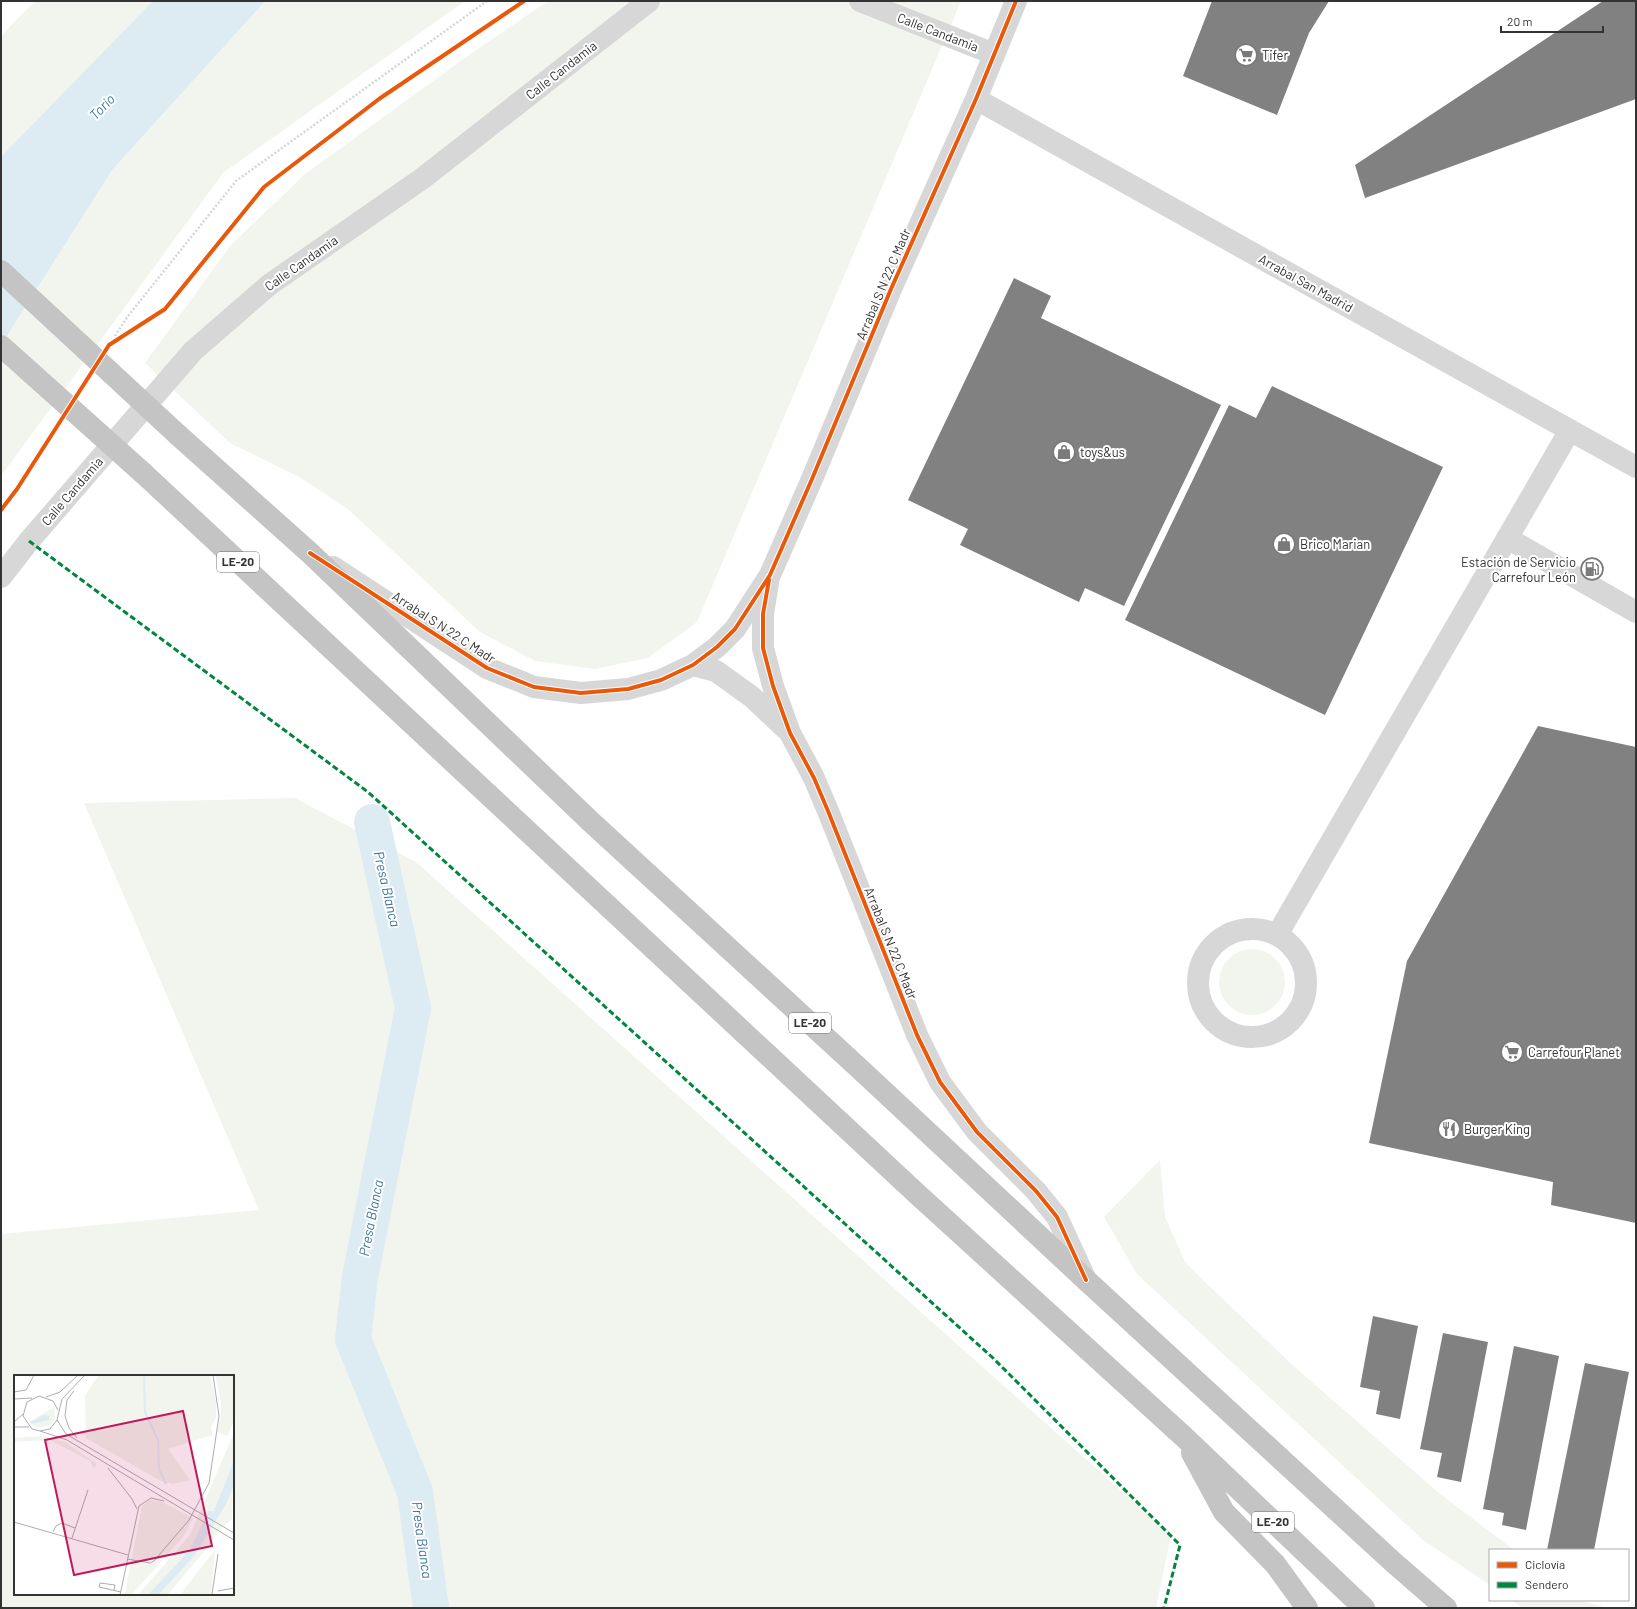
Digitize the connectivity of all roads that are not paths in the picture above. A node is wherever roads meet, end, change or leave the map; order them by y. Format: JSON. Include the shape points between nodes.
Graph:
{"nodes":[{"id":1,"x":649,"y":1,"type":"edge"},
{"id":2,"x":860,"y":1,"type":"edge"},
{"id":3,"x":1016,"y":1,"type":"edge"},
{"id":4,"x":994,"y":54,"type":"junction"},
{"id":5,"x":976,"y":99,"type":"junction"},
{"id":6,"x":1,"y":271,"type":"edge"},
{"id":7,"x":1,"y":346,"type":"edge"},
{"id":8,"x":1570,"y":430,"type":"junction"},
{"id":9,"x":1636,"y":467,"type":"edge"},
{"id":10,"x":1507,"y":538,"type":"junction"},
{"id":11,"x":310,"y":552,"type":"junction"},
{"id":12,"x":770,"y":574,"type":"junction"},
{"id":13,"x":1,"y":577,"type":"edge"},
{"id":14,"x":1636,"y":612,"type":"edge"},
{"id":15,"x":693,"y":665,"type":"junction"},
{"id":16,"x":790,"y":733,"type":"junction"},
{"id":17,"x":1277,"y":935,"type":"junction"},
{"id":18,"x":1086,"y":1280,"type":"junction"},
{"id":19,"x":1182,"y":1436,"type":"junction"},
{"id":20,"x":1307,"y":1608,"type":"edge"},
{"id":21,"x":1364,"y":1608,"type":"edge"},
{"id":22,"x":1446,"y":1608,"type":"edge"}],
"edges":[{"from":1,"to":13,"type":"street","name":"Calle Candamia","via":[[423,178],[269,285],[193,351]]},
{"from":2,"to":4,"type":"street","name":"Calle Candamia"},
{"from":3,"to":4,"type":"street","name":"Arrabal S N 22 C Madr"},
{"from":4,"to":5,"type":"street","name":"Arrabal S N 22 C Madr"},
{"from":5,"to":8,"type":"street","name":"Arrabal San Madrid"},
{"from":5,"to":12,"type":"street","name":"Arrabal S N 22 C Madr"},
{"from":6,"to":11,"type":"highway","number":"LE-20","bridge":true,"via":[[178,435]]},
{"from":7,"to":19,"type":"highway","number":"LE-20","bridge":true,"via":[[143,473],[916,1193]]},
{"from":8,"to":9,"type":"street","name":"Arrabal San Madrid"},
{"from":8,"to":10,"type":"street"},
{"from":10,"to":14,"type":"street"},
{"from":10,"to":17,"type":"street"},
{"from":11,"to":15,"type":"street","name":"Arrabal S N 22 C Madr","via":[[487,668],[534,688],[580,693],[628,689],[661,680]]},
{"from":11,"to":18,"type":"highway","number":"LE-20","via":[[590,821]]},
{"from":12,"to":15,"type":"street","name":"Arrabal S N 22 C Madr","via":[[735,629]]},
{"from":12,"to":16,"type":"street","name":"Arrabal S N 22 C Madr","via":[[763,614],[763,648]]},
{"from":15,"to":16,"type":"street","name":"Arrabal S N 22 C Madr","via":[[716,671],[752,696]]},
{"from":16,"to":18,"type":"street","name":"Arrabal S N 22 C Madr","via":[[814,778],[917,1035],[940,1082],[977,1132],[1036,1191],[1057,1217]]},
{"from":17,"to":17,"type":"street","via":[[1260,929],[1241,929],[1224,936],[1210,948],[1201,964],[1197,982],[1200,1000],[1209,1016],[1223,1028],[1238,1035],[1250,1036],[1273,1032],[1287,1023],[1298,1010],[1305,994],[1306,976],[1301,960],[1291,946]]},
{"from":18,"to":22,"type":"highway","number":"LE-20"},
{"from":19,"to":20,"type":"highway","via":[[1224,1512],[1275,1564]]},
{"from":19,"to":21,"type":"highway","number":"LE-20"}]}
